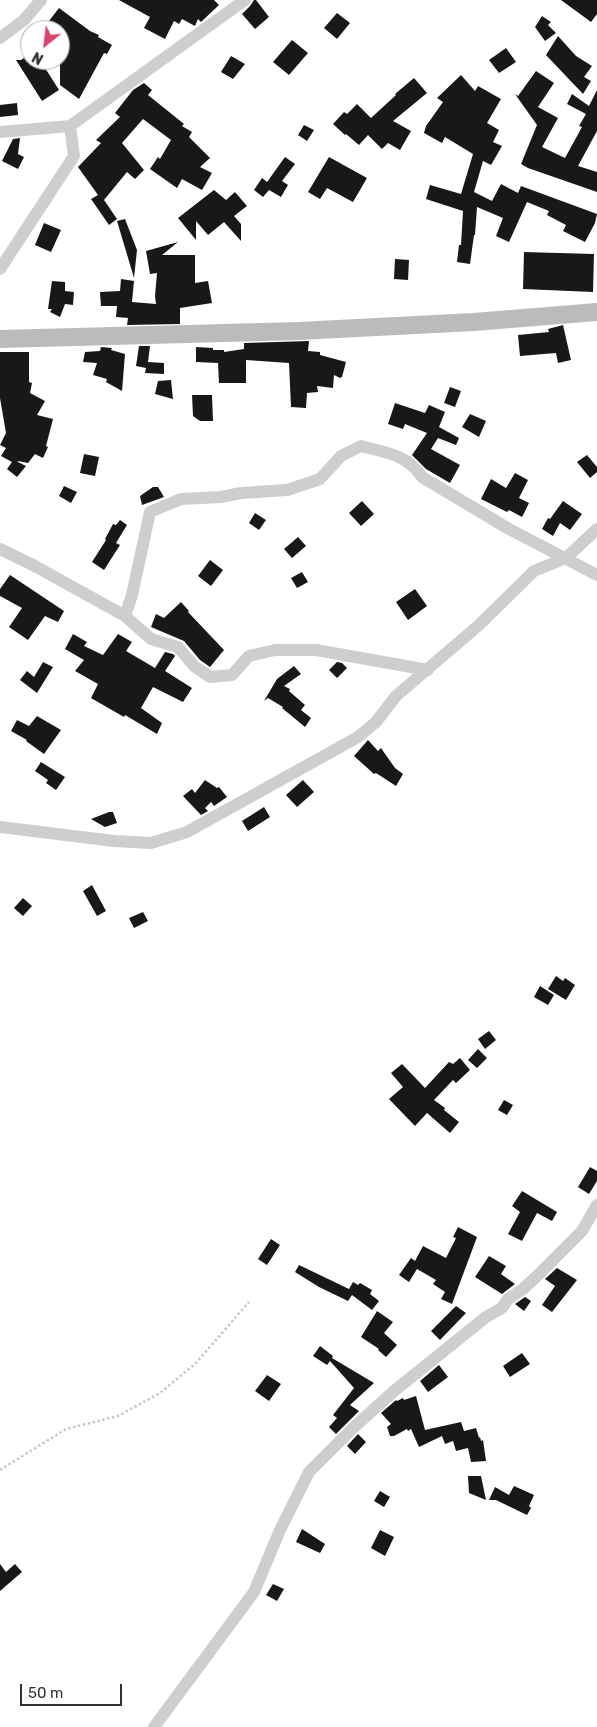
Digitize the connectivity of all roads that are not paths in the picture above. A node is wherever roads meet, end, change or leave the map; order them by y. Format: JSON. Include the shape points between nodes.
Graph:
{"nodes":[{"id":1,"x":41,"y":0,"type":"edge"},
{"id":2,"x":245,"y":0,"type":"edge"},
{"id":3,"x":0,"y":38,"type":"edge"},
{"id":4,"x":70,"y":126,"type":"junction"},
{"id":5,"x":0,"y":132,"type":"edge"},
{"id":6,"x":0,"y":269,"type":"edge"},
{"id":7,"x":597,"y":312,"type":"edge"},
{"id":8,"x":0,"y":338,"type":"edge"},
{"id":9,"x":597,"y":529,"type":"edge"},
{"id":10,"x":0,"y":549,"type":"edge"},
{"id":11,"x":566,"y":558,"type":"junction"},
{"id":12,"x":597,"y":575,"type":"edge"},
{"id":13,"x":125,"y":616,"type":"junction"},
{"id":14,"x":428,"y":670,"type":"junction"},
{"id":15,"x":0,"y":827,"type":"edge"},
{"id":16,"x":597,"y":1205,"type":"edge"},
{"id":17,"x":154,"y":1727,"type":"edge"}],
"edges":[{"from":1,"to":3,"type":"street","via":[[24,20]]},
{"from":2,"to":4,"type":"street"},
{"from":4,"to":5,"type":"street"},
{"from":4,"to":6,"type":"street","via":[[74,156]]},
{"from":7,"to":8,"type":"street","via":[[299,331]]},
{"from":9,"to":11,"type":"street"},
{"from":10,"to":13,"type":"street"},
{"from":11,"to":12,"type":"street"},
{"from":11,"to":13,"type":"street","via":[[509,529],[422,477],[415,466],[399,456],[361,446],[341,456],[320,479],[287,490],[181,499],[150,512]]},
{"from":11,"to":14,"type":"street","via":[[534,571],[479,626]]},
{"from":13,"to":14,"type":"street","via":[[150,639],[178,648],[194,666],[210,677],[232,675],[249,656],[275,650],[316,650]]},
{"from":14,"to":15,"type":"street","via":[[396,696],[376,722],[358,737],[188,832],[151,843]]},
{"from":16,"to":17,"type":"street","via":[[582,1231],[536,1277],[508,1299],[502,1308],[486,1317],[394,1391],[309,1472],[254,1592]]}]}
